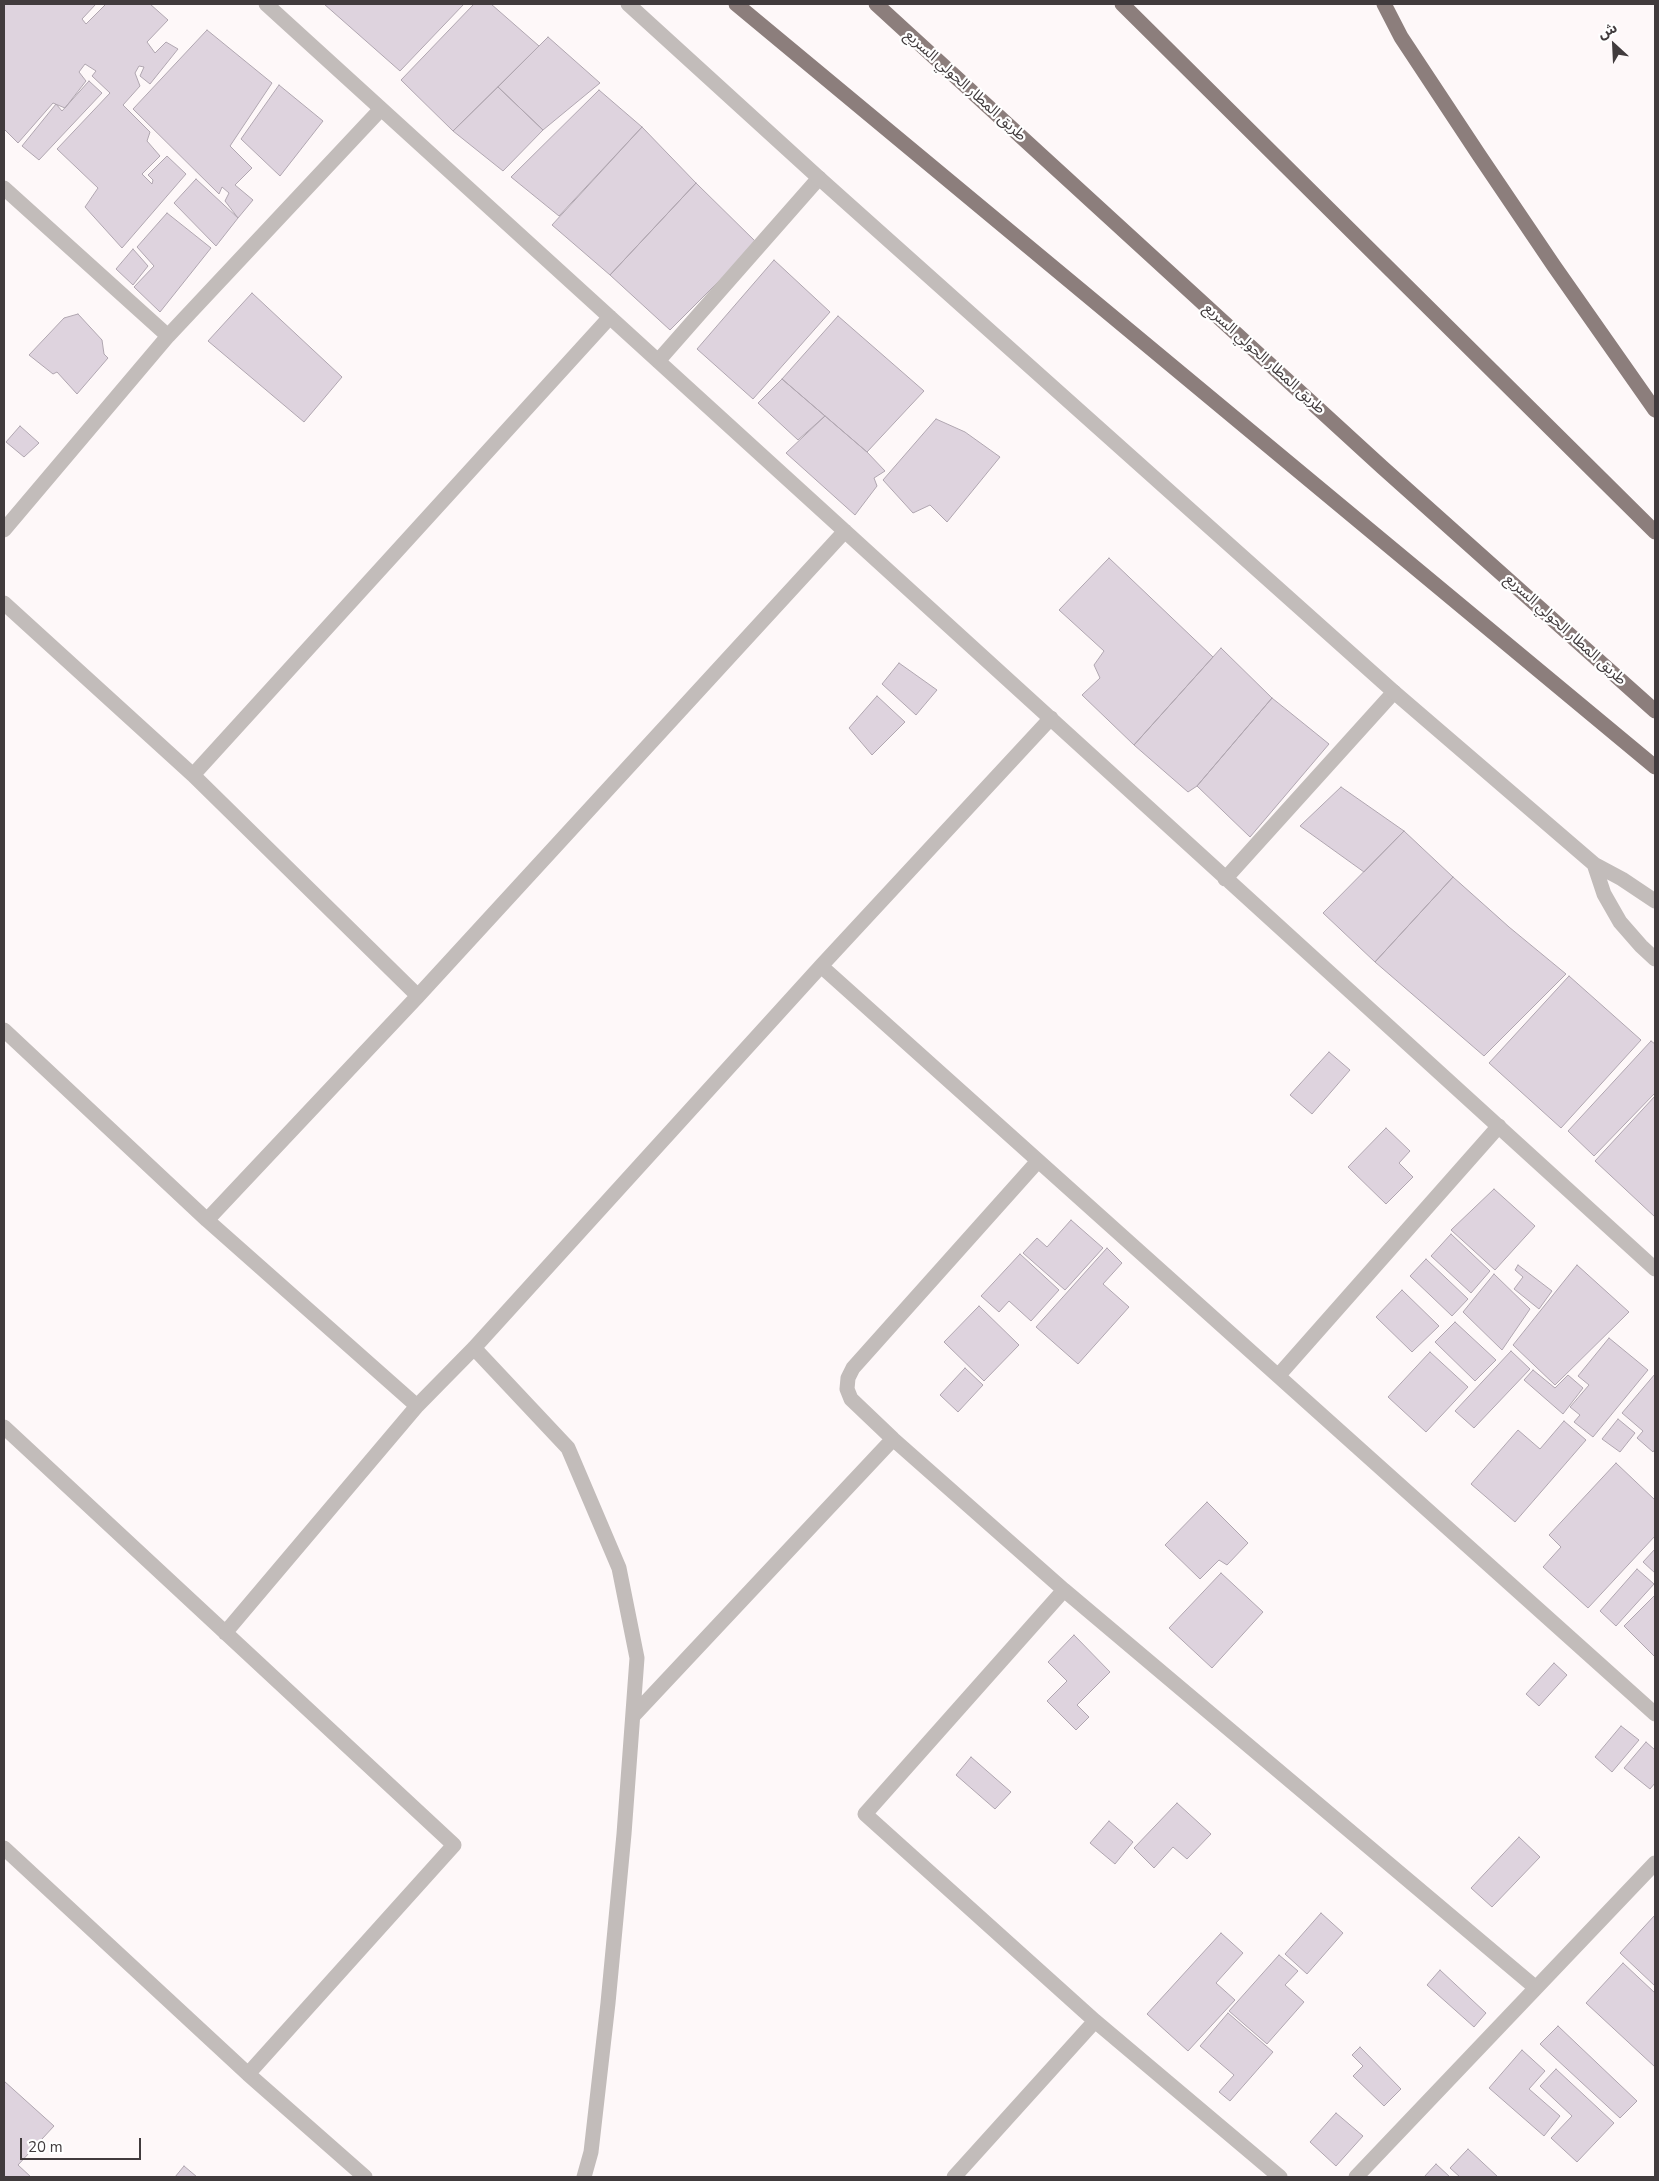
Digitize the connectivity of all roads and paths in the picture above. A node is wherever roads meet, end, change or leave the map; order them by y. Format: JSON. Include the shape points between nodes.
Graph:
{"nodes":[{"id":1,"x":266,"y":4,"type":"edge"},
{"id":2,"x":628,"y":4,"type":"edge"},
{"id":3,"x":736,"y":4,"type":"edge"},
{"id":4,"x":876,"y":4,"type":"edge"},
{"id":5,"x":1122,"y":4,"type":"edge"},
{"id":6,"x":1384,"y":4,"type":"edge"},
{"id":7,"x":381,"y":109,"type":"junction"},
{"id":8,"x":819,"y":178,"type":"junction"},
{"id":9,"x":4,"y":188,"type":"edge"},
{"id":10,"x":610,"y":317,"type":"junction"},
{"id":11,"x":168,"y":336,"type":"junction"},
{"id":12,"x":658,"y":361,"type":"junction"},
{"id":13,"x":1655,"y":410,"type":"edge"},
{"id":14,"x":4,"y":530,"type":"edge"},
{"id":15,"x":845,"y":531,"type":"junction"},
{"id":16,"x":1655,"y":532,"type":"edge"},
{"id":17,"x":4,"y":603,"type":"edge"},
{"id":18,"x":1394,"y":692,"type":"junction"},
{"id":19,"x":1655,"y":712,"type":"edge"},
{"id":20,"x":1051,"y":718,"type":"junction"},
{"id":21,"x":1655,"y":767,"type":"edge"},
{"id":22,"x":193,"y":775,"type":"junction"},
{"id":23,"x":1594,"y":864,"type":"junction"},
{"id":24,"x":1225,"y":879,"type":"junction"},
{"id":25,"x":1655,"y":902,"type":"edge"},
{"id":26,"x":1655,"y":959,"type":"edge"},
{"id":27,"x":821,"y":966,"type":"junction"},
{"id":28,"x":418,"y":996,"type":"junction"},
{"id":29,"x":4,"y":1030,"type":"edge"},
{"id":30,"x":1499,"y":1126,"type":"junction"},
{"id":31,"x":1038,"y":1161,"type":"junction"},
{"id":32,"x":207,"y":1220,"type":"junction"},
{"id":33,"x":1655,"y":1269,"type":"edge"},
{"id":34,"x":474,"y":1348,"type":"junction"},
{"id":35,"x":1278,"y":1376,"type":"junction"},
{"id":36,"x":417,"y":1406,"type":"junction"},
{"id":37,"x":4,"y":1427,"type":"edge"},
{"id":38,"x":893,"y":1439,"type":"junction"},
{"id":39,"x":1064,"y":1590,"type":"junction"},
{"id":40,"x":225,"y":1633,"type":"junction"},
{"id":41,"x":1655,"y":1714,"type":"edge"},
{"id":42,"x":633,"y":1716,"type":"junction"},
{"id":43,"x":4,"y":1848,"type":"edge"},
{"id":44,"x":1655,"y":1863,"type":"edge"},
{"id":45,"x":1536,"y":1988,"type":"junction"},
{"id":46,"x":1095,"y":2021,"type":"junction"},
{"id":47,"x":248,"y":2074,"type":"junction"},
{"id":48,"x":364,"y":2177,"type":"edge"},
{"id":49,"x":584,"y":2177,"type":"edge"},
{"id":50,"x":954,"y":2177,"type":"edge"},
{"id":51,"x":1280,"y":2177,"type":"edge"},
{"id":52,"x":1356,"y":2177,"type":"edge"}],
"edges":[{"from":1,"to":7,"type":"street"},
{"from":2,"to":8,"type":"street"},
{"from":3,"to":21,"type":"highway"},
{"from":4,"to":19,"type":"highway","name":"طريق المطار الحولي السريع","via":[[1367,454]]},
{"from":5,"to":16,"type":"highway"},
{"from":6,"to":13,"type":"highway","via":[[1401,36],[1484,163]]},
{"from":7,"to":10,"type":"street"},
{"from":7,"to":11,"type":"street"},
{"from":8,"to":12,"type":"street"},
{"from":8,"to":18,"type":"street"},
{"from":9,"to":11,"type":"street"},
{"from":10,"to":12,"type":"street"},
{"from":10,"to":22,"type":"street"},
{"from":11,"to":14,"type":"street"},
{"from":12,"to":15,"type":"street"},
{"from":15,"to":20,"type":"street"},
{"from":15,"to":28,"type":"street"},
{"from":17,"to":22,"type":"street"},
{"from":18,"to":23,"type":"street"},
{"from":18,"to":24,"type":"street"},
{"from":20,"to":24,"type":"street"},
{"from":20,"to":27,"type":"street"},
{"from":22,"to":28,"type":"street"},
{"from":23,"to":25,"type":"street"},
{"from":23,"to":26,"type":"street","via":[[1604,894],[1620,922]]},
{"from":24,"to":30,"type":"street"},
{"from":27,"to":31,"type":"street"},
{"from":27,"to":34,"type":"street"},
{"from":28,"to":32,"type":"street"},
{"from":29,"to":32,"type":"street"},
{"from":30,"to":33,"type":"street"},
{"from":30,"to":35,"type":"street"},
{"from":31,"to":35,"type":"street"},
{"from":31,"to":38,"type":"street","via":[[853,1368],[847,1389],[851,1399]]},
{"from":32,"to":36,"type":"street"},
{"from":34,"to":36,"type":"street"},
{"from":34,"to":42,"type":"street","via":[[568,1448],[619,1568],[637,1658]]},
{"from":35,"to":41,"type":"street"},
{"from":36,"to":40,"type":"street"},
{"from":37,"to":40,"type":"street"},
{"from":38,"to":39,"type":"street"},
{"from":38,"to":42,"type":"street"},
{"from":39,"to":45,"type":"street"},
{"from":39,"to":46,"type":"street","via":[[865,1814]]},
{"from":40,"to":47,"type":"street","via":[[454,1846]]},
{"from":42,"to":49,"type":"street","via":[[608,2003],[591,2152]]},
{"from":43,"to":47,"type":"street"},
{"from":44,"to":45,"type":"street"},
{"from":45,"to":52,"type":"street"},
{"from":46,"to":50,"type":"street"},
{"from":46,"to":51,"type":"street"},
{"from":47,"to":48,"type":"street"}]}
